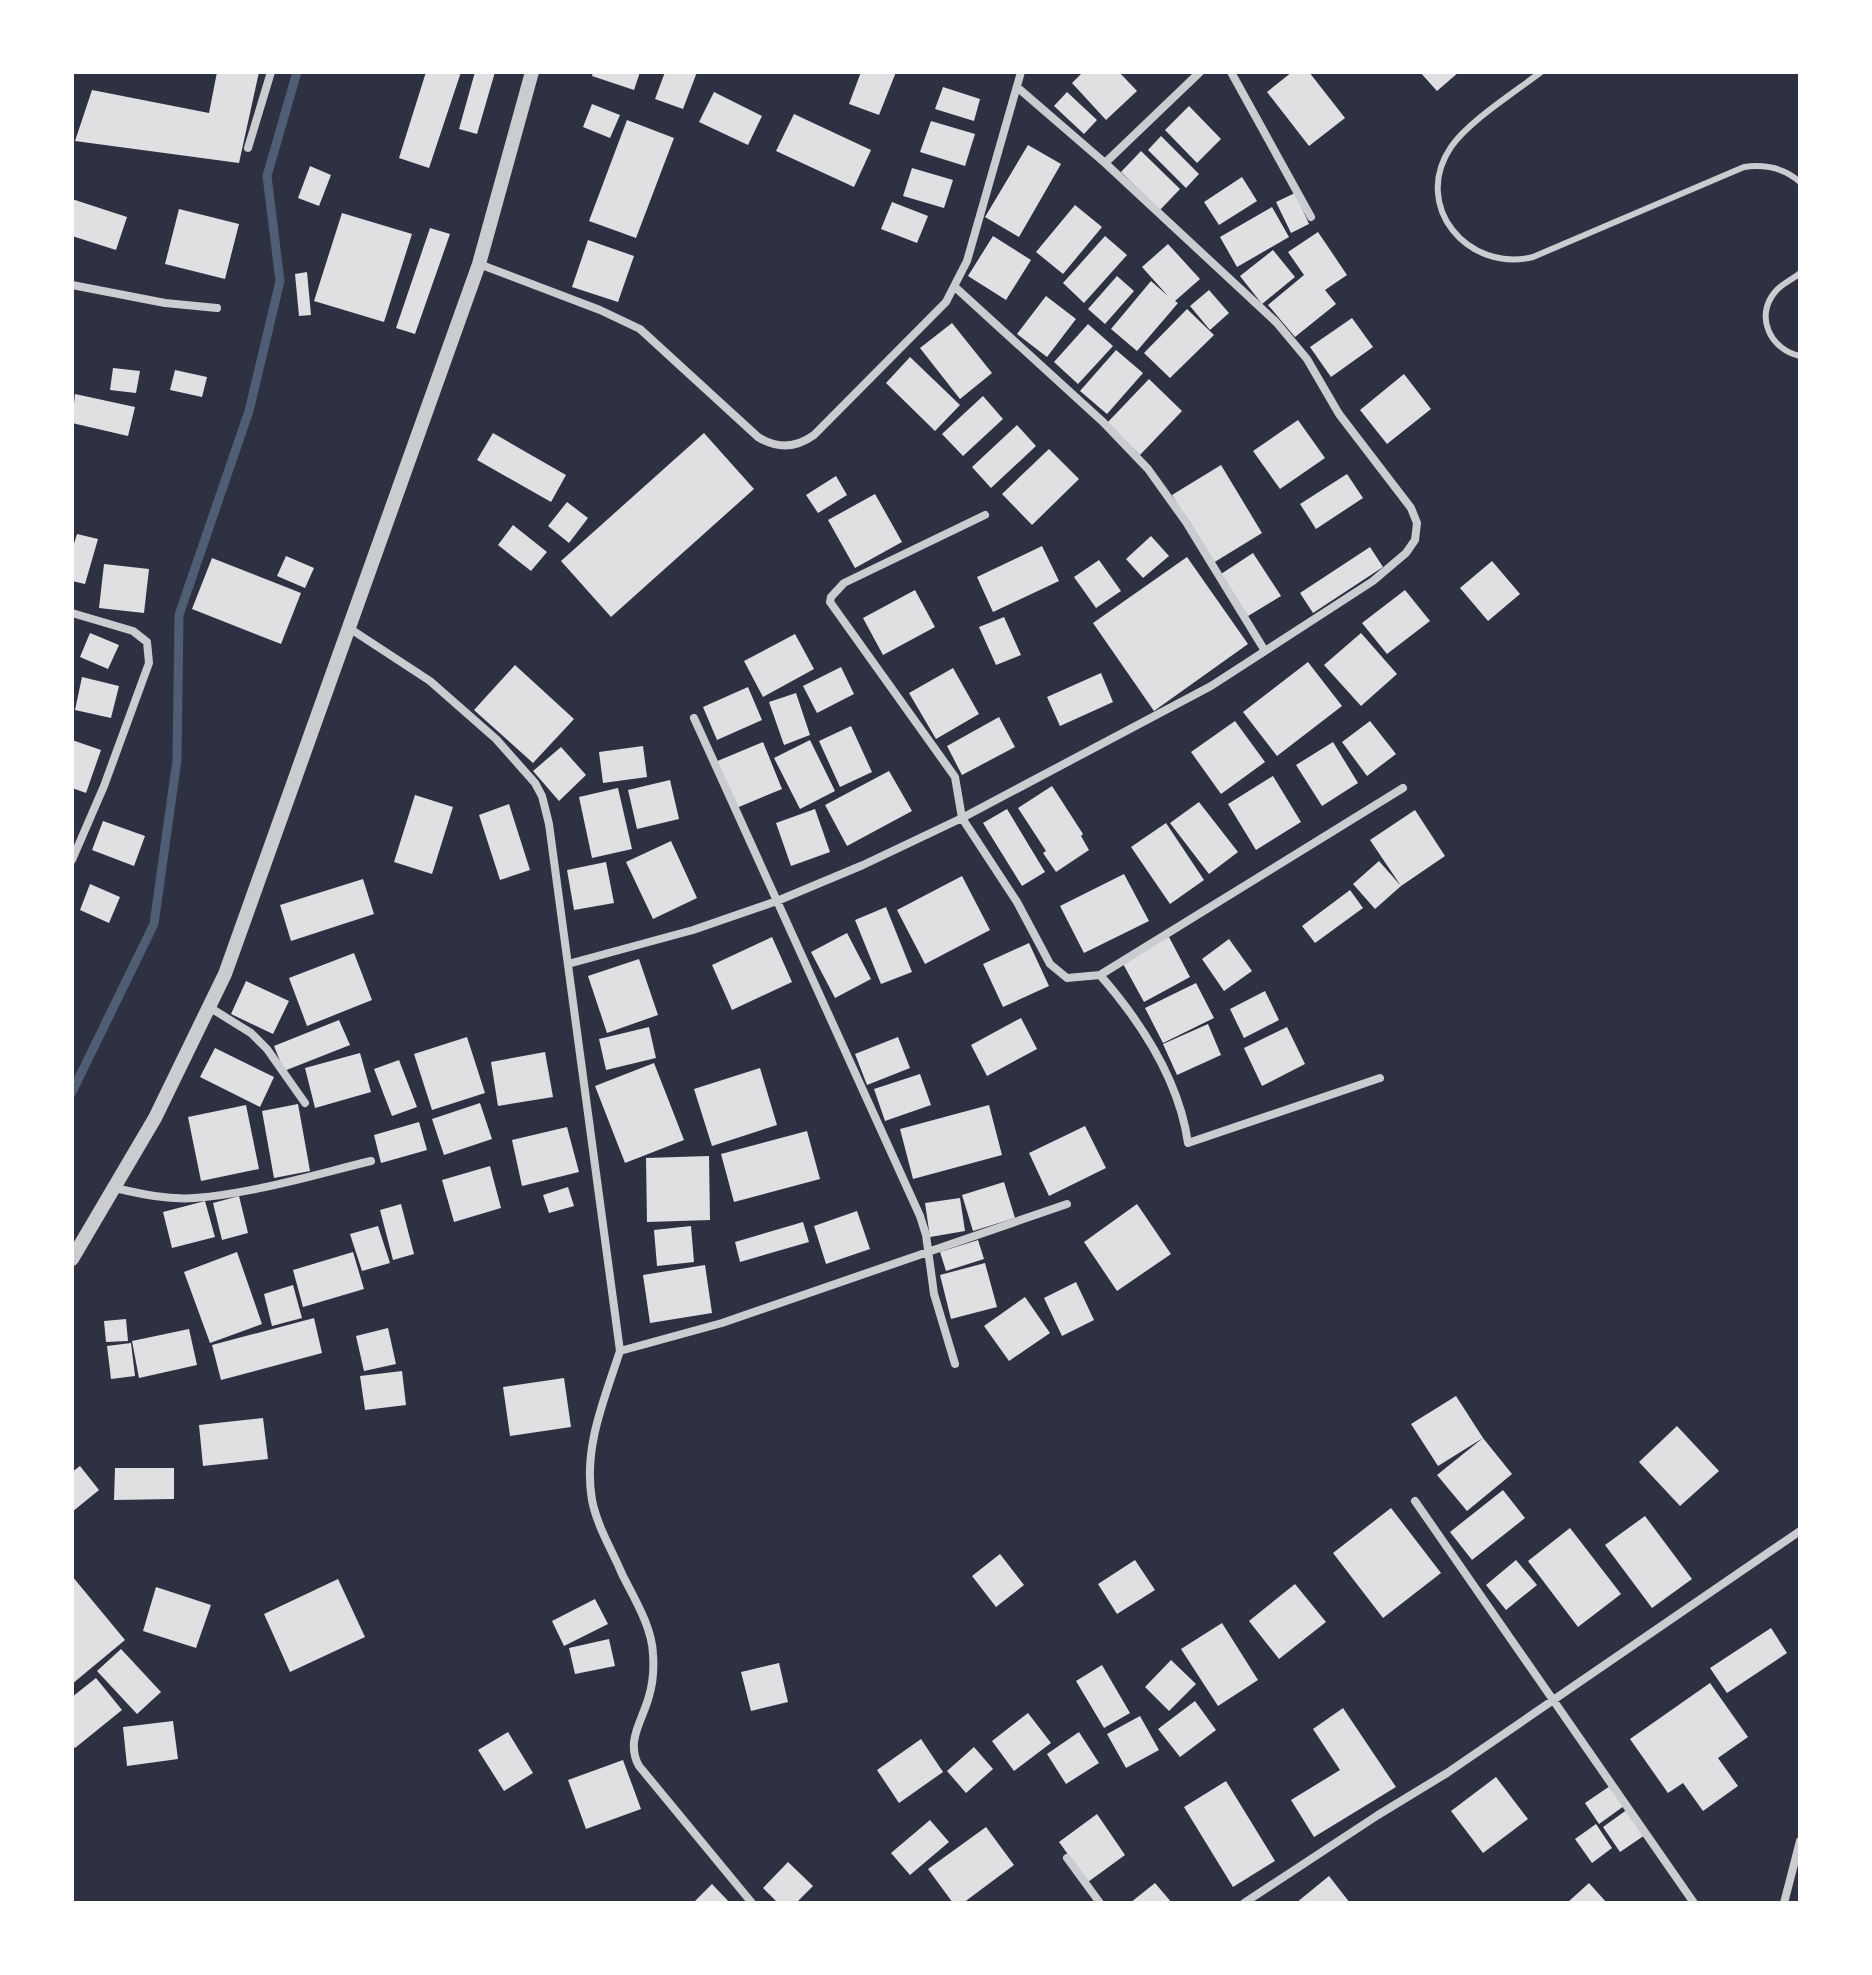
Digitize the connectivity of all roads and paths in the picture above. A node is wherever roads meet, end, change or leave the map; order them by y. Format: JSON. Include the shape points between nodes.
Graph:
{"nodes":[{"id":1,"x":271,"y":72,"type":"edge"},
{"id":2,"x":532,"y":72,"type":"edge"},
{"id":3,"x":1021,"y":72,"type":"edge"},
{"id":4,"x":1200,"y":72,"type":"edge"},
{"id":5,"x":1231,"y":72,"type":"edge"},
{"id":6,"x":1541,"y":72,"type":"edge"},
{"id":7,"x":1017,"y":87,"type":"junction"},
{"id":8,"x":248,"y":148,"type":"dead end"},
{"id":9,"x":1105,"y":163,"type":"junction"},
{"id":10,"x":1800,"y":182,"type":"edge"},
{"id":11,"x":1311,"y":217,"type":"dead end"},
{"id":12,"x":479,"y":264,"type":"junction"},
{"id":13,"x":1800,"y":273,"type":"edge"},
{"id":14,"x":72,"y":285,"type":"edge"},
{"id":15,"x":955,"y":287,"type":"junction"},
{"id":16,"x":217,"y":308,"type":"dead end"},
{"id":17,"x":1800,"y":356,"type":"edge"},
{"id":18,"x":985,"y":515,"type":"dead end"},
{"id":19,"x":72,"y":613,"type":"edge"},
{"id":20,"x":349,"y":628,"type":"junction"},
{"id":21,"x":1265,"y":651,"type":"junction"},
{"id":22,"x":694,"y":718,"type":"dead end"},
{"id":23,"x":1403,"y":788,"type":"dead end"},
{"id":24,"x":962,"y":818,"type":"junction"},
{"id":25,"x":72,"y":860,"type":"edge"},
{"id":26,"x":777,"y":901,"type":"junction"},
{"id":27,"x":568,"y":964,"type":"junction"},
{"id":28,"x":1100,"y":975,"type":"junction"},
{"id":29,"x":209,"y":1007,"type":"junction"},
{"id":30,"x":1380,"y":1078,"type":"dead end"},
{"id":31,"x":305,"y":1103,"type":"dead end"},
{"id":32,"x":371,"y":1161,"type":"dead end"},
{"id":33,"x":115,"y":1188,"type":"junction"},
{"id":34,"x":1067,"y":1204,"type":"dead end"},
{"id":35,"x":928,"y":1250,"type":"junction"},
{"id":36,"x":72,"y":1259,"type":"edge"},
{"id":37,"x":620,"y":1351,"type":"junction"},
{"id":38,"x":955,"y":1364,"type":"dead end"},
{"id":39,"x":1415,"y":1501,"type":"dead end"},
{"id":40,"x":1800,"y":1531,"type":"edge"},
{"id":41,"x":1554,"y":1700,"type":"junction"},
{"id":42,"x":1800,"y":1841,"type":"edge"},
{"id":43,"x":1067,"y":1858,"type":"dead end"},
{"id":44,"x":1247,"y":1902,"type":"edge"},
{"id":45,"x":752,"y":1903,"type":"edge"},
{"id":46,"x":1100,"y":1903,"type":"edge"},
{"id":47,"x":1694,"y":1903,"type":"edge"},
{"id":48,"x":1784,"y":1903,"type":"edge"}],
"edges":[{"from":1,"to":8,"type":"street"},
{"from":2,"to":12,"type":"street"},
{"from":3,"to":7,"type":"street"},
{"from":4,"to":9,"type":"street"},
{"from":5,"to":11,"type":"street"},
{"from":6,"to":10,"type":"lane","via":[[1466,131],[1444,162],[1438,186],[1447,223],[1462,242],[1484,255],[1508,261],[1533,257],[1744,167],[1776,168]]},
{"from":7,"to":9,"type":"street"},
{"from":7,"to":15,"type":"street"},
{"from":9,"to":21,"type":"street","via":[[1294,341],[1417,523],[1406,553],[1373,581]]},
{"from":12,"to":15,"type":"street","via":[[640,329],[752,433],[779,446],[814,435],[934,315]]},
{"from":12,"to":20,"type":"street"},
{"from":13,"to":17,"type":"lane","via":[[1776,290],[1766,315],[1774,340]]},
{"from":14,"to":16,"type":"street"},
{"from":15,"to":21,"type":"street","via":[[1148,469]]},
{"from":18,"to":24,"type":"street","via":[[844,583],[830,602],[955,777]]},
{"from":19,"to":25,"type":"street","via":[[133,631],[147,642],[149,663]]},
{"from":20,"to":27,"type":"street","via":[[395,655],[465,709],[535,783],[549,824]]},
{"from":20,"to":29,"type":"street"},
{"from":21,"to":24,"type":"street","via":[[1211,686]]},
{"from":22,"to":26,"type":"street"},
{"from":23,"to":28,"type":"street"},
{"from":24,"to":26,"type":"street"},
{"from":24,"to":28,"type":"street","via":[[1050,964],[1067,978]]},
{"from":26,"to":27,"type":"street"},
{"from":26,"to":35,"type":"street","via":[[912,1196]]},
{"from":27,"to":37,"type":"street"},
{"from":28,"to":30,"type":"street","via":[[1154,1050],[1188,1143]]},
{"from":29,"to":31,"type":"street","via":[[251,1033]]},
{"from":29,"to":33,"type":"street"},
{"from":32,"to":33,"type":"street","via":[[193,1198]]},
{"from":33,"to":36,"type":"street"},
{"from":34,"to":35,"type":"street"},
{"from":35,"to":37,"type":"street","via":[[722,1323]]},
{"from":35,"to":38,"type":"street","via":[[934,1294]]},
{"from":37,"to":45,"type":"street","via":[[596,1422],[590,1461],[592,1500],[600,1525],[653,1650],[651,1688],[634,1737],[634,1755]]},
{"from":39,"to":41,"type":"street"},
{"from":40,"to":41,"type":"street"},
{"from":41,"to":44,"type":"street"},
{"from":41,"to":47,"type":"street"},
{"from":42,"to":48,"type":"street"},
{"from":43,"to":46,"type":"street"}]}
